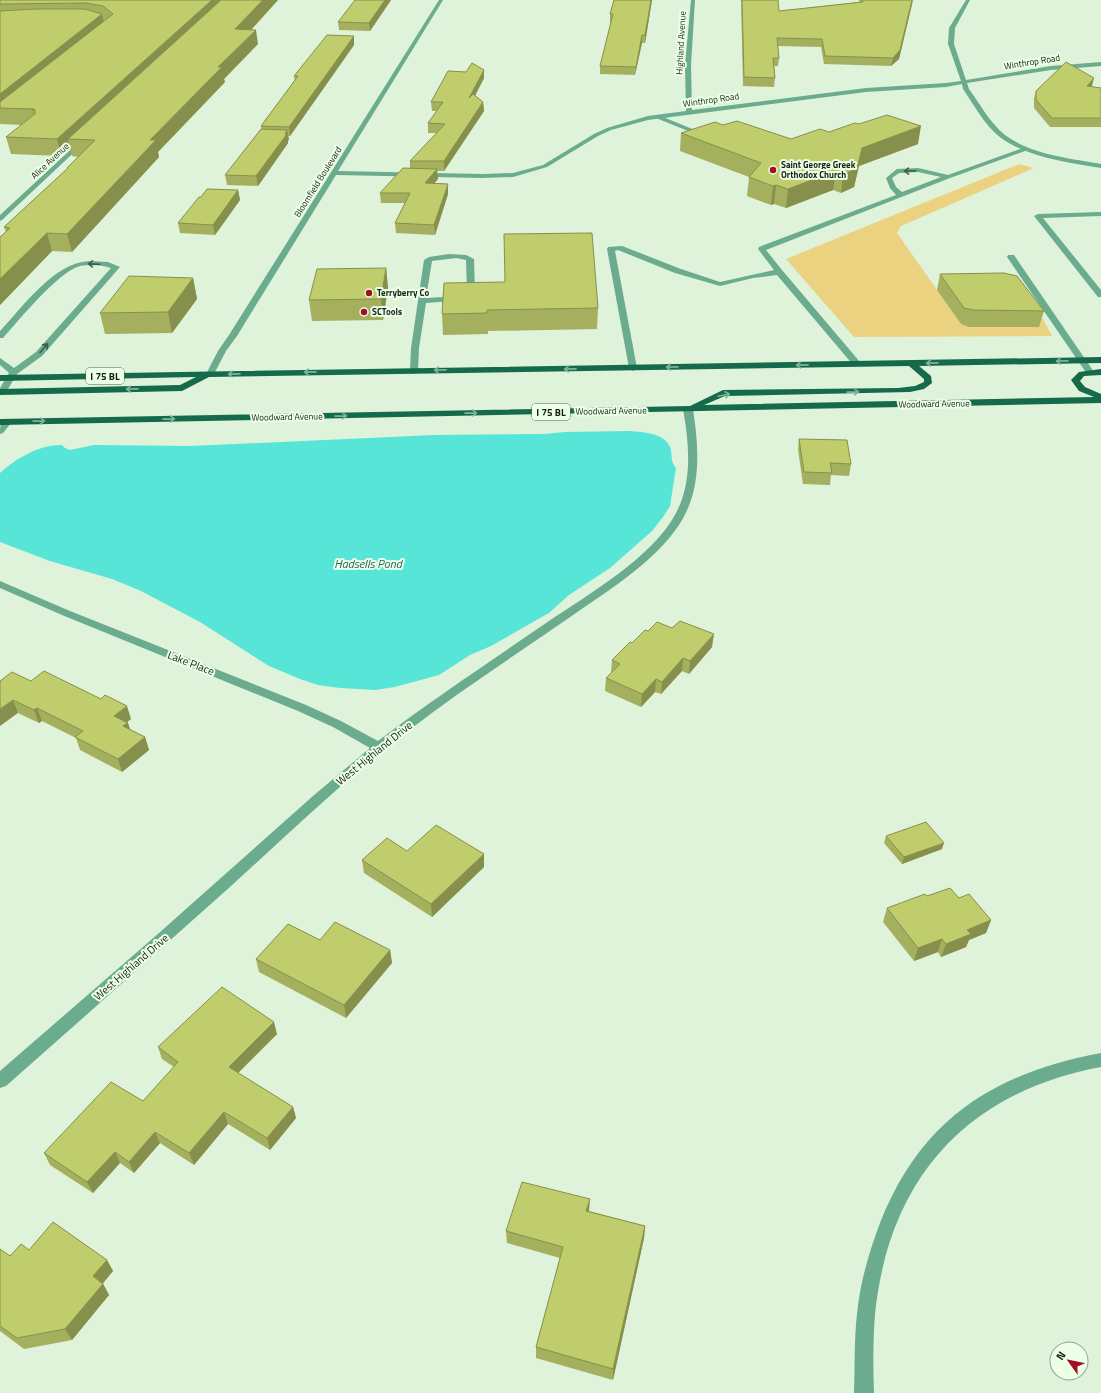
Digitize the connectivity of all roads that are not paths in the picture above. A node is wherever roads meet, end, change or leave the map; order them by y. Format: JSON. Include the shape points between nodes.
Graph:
{"nodes":[{"id":1,"x":441,"y":0,"type":"edge"},
{"id":2,"x":693,"y":0,"type":"edge"},
{"id":3,"x":968,"y":0,"type":"edge"},
{"id":4,"x":1101,"y":64,"type":"edge"},
{"id":5,"x":963,"y":82,"type":"junction"},
{"id":6,"x":689,"y":112,"type":"junction"},
{"id":7,"x":658,"y":117,"type":"junction"},
{"id":8,"x":88,"y":137,"type":"edge"},
{"id":9,"x":709,"y":137,"type":"edge"},
{"id":10,"x":1026,"y":149,"type":"junction"},
{"id":11,"x":1101,"y":166,"type":"edge"},
{"id":12,"x":334,"y":173,"type":"junction"},
{"id":13,"x":948,"y":177,"type":"junction"},
{"id":14,"x":901,"y":195,"type":"junction"},
{"id":15,"x":1101,"y":214,"type":"edge"},
{"id":16,"x":0,"y":219,"type":"edge"},
{"id":17,"x":1011,"y":257,"type":"dead end"},
{"id":18,"x":778,"y":272,"type":"junction"},
{"id":19,"x":1101,"y":295,"type":"edge"},
{"id":20,"x":423,"y":301,"type":"junction"},
{"id":21,"x":0,"y":336,"type":"edge"},
{"id":22,"x":1082,"y":360,"type":"junction"},
{"id":23,"x":1101,"y":360,"type":"edge"},
{"id":24,"x":0,"y":361,"type":"edge"},
{"id":25,"x":911,"y":363,"type":"junction"},
{"id":26,"x":857,"y":364,"type":"junction"},
{"id":27,"x":633,"y":368,"type":"junction"},
{"id":28,"x":414,"y":371,"type":"junction"},
{"id":29,"x":1090,"y":372,"type":"junction"},
{"id":30,"x":1101,"y":372,"type":"edge"},
{"id":31,"x":210,"y":374,"type":"junction"},
{"id":32,"x":12,"y":375,"type":"junction"},
{"id":33,"x":0,"y":378,"type":"edge"},
{"id":34,"x":1,"y":392,"type":"edge"},
{"id":35,"x":1101,"y":397,"type":"edge"},
{"id":36,"x":1101,"y":400,"type":"edge"},
{"id":37,"x":688,"y":409,"type":"junction"},
{"id":38,"x":3,"y":422,"type":"edge"},
{"id":39,"x":0,"y":431,"type":"edge"},
{"id":40,"x":0,"y":584,"type":"edge"},
{"id":41,"x":379,"y":747,"type":"junction"},
{"id":42,"x":1101,"y":1060,"type":"edge"},
{"id":43,"x":0,"y":1081,"type":"edge"},
{"id":44,"x":864,"y":1393,"type":"edge"}],
"edges":[{"from":1,"to":12,"type":"street","name":"Bloomfield Boulevard"},
{"from":2,"to":6,"type":"street","name":"Highland Avenue","via":[[688,65]]},
{"from":3,"to":5,"type":"street","via":[[955,20],[951,36]]},
{"from":4,"to":5,"type":"street","name":"Winthrop Road","via":[[1051,68]]},
{"from":5,"to":6,"type":"street","name":"Winthrop Road","via":[[838,93]]},
{"from":5,"to":10,"type":"street","via":[[985,118],[996,130]]},
{"from":6,"to":7,"type":"street","name":"Winthrop Road"},
{"from":7,"to":9,"type":"street"},
{"from":7,"to":12,"type":"street","name":"Winthrop Road","via":[[609,129],[552,163],[522,173],[482,176]]},
{"from":8,"to":16,"type":"street","name":"Alice Avenue"},
{"from":10,"to":11,"type":"street","via":[[1052,157]]},
{"from":10,"to":13,"type":"street"},
{"from":12,"to":31,"type":"street","name":"Bloomfield Boulevard"},
{"from":13,"to":14,"type":"street"},
{"from":13,"to":14,"type":"street","one_way":true,"via":[[918,170],[897,171],[889,178],[893,188]]},
{"from":14,"to":18,"type":"street","via":[[762,249]]},
{"from":15,"to":19,"type":"street","via":[[1038,216]]},
{"from":17,"to":22,"type":"street"},
{"from":18,"to":26,"type":"street"},
{"from":18,"to":27,"type":"street","via":[[720,284],[619,248],[611,249]]},
{"from":20,"to":20,"type":"street","via":[[428,260],[436,256],[466,256],[470,259],[471,294],[464,298]]},
{"from":20,"to":28,"type":"street"},
{"from":32,"to":21,"type":"street","one_way":true,"via":[[39,354],[116,267],[80,264],[72,266],[52,282]]},
{"from":22,"to":23,"type":"main road","number":"I 75 BL"},
{"from":22,"to":25,"type":"main road","number":"I 75 BL","one_way":true},
{"from":22,"to":29,"type":"street"},
{"from":24,"to":32,"type":"street"},
{"from":25,"to":26,"type":"main road","number":"I 75 BL"},
{"from":37,"to":25,"type":"main road","one_way":true,"via":[[723,393],[898,391],[928,383],[928,378]]},
{"from":26,"to":27,"type":"main road","number":"I 75 BL","one_way":true},
{"from":27,"to":28,"type":"main road","number":"I 75 BL","one_way":true},
{"from":28,"to":31,"type":"main road","number":"I 75 BL","one_way":true},
{"from":29,"to":30,"type":"main road"},
{"from":29,"to":35,"type":"main road","via":[[1079,376],[1076,383],[1082,389]]},
{"from":31,"to":32,"type":"main road","number":"I 75 BL"},
{"from":31,"to":34,"type":"main road","one_way":true,"via":[[182,388]]},
{"from":32,"to":33,"type":"main road","number":"I 75 BL"},
{"from":32,"to":34,"type":"street"},
{"from":36,"to":37,"type":"main road","name":"Woodward Avenue","number":"I 75 BL"},
{"from":38,"to":37,"type":"main road","name":"Woodward Avenue","number":"I 75 BL","one_way":true},
{"from":37,"to":41,"type":"street","name":"West Highland Drive","via":[[694,450],[689,491],[682,513],[658,544],[613,581]]},
{"from":38,"to":39,"type":"street"},
{"from":40,"to":41,"type":"street","name":"Lake Place","via":[[302,708]]},
{"from":41,"to":43,"type":"street","name":"West Highland Drive"},
{"from":42,"to":44,"type":"street","via":[[1057,1070],[1004,1092],[979,1106],[953,1126],[931,1149],[910,1179],[893,1213],[876,1263],[866,1315]]}]}
